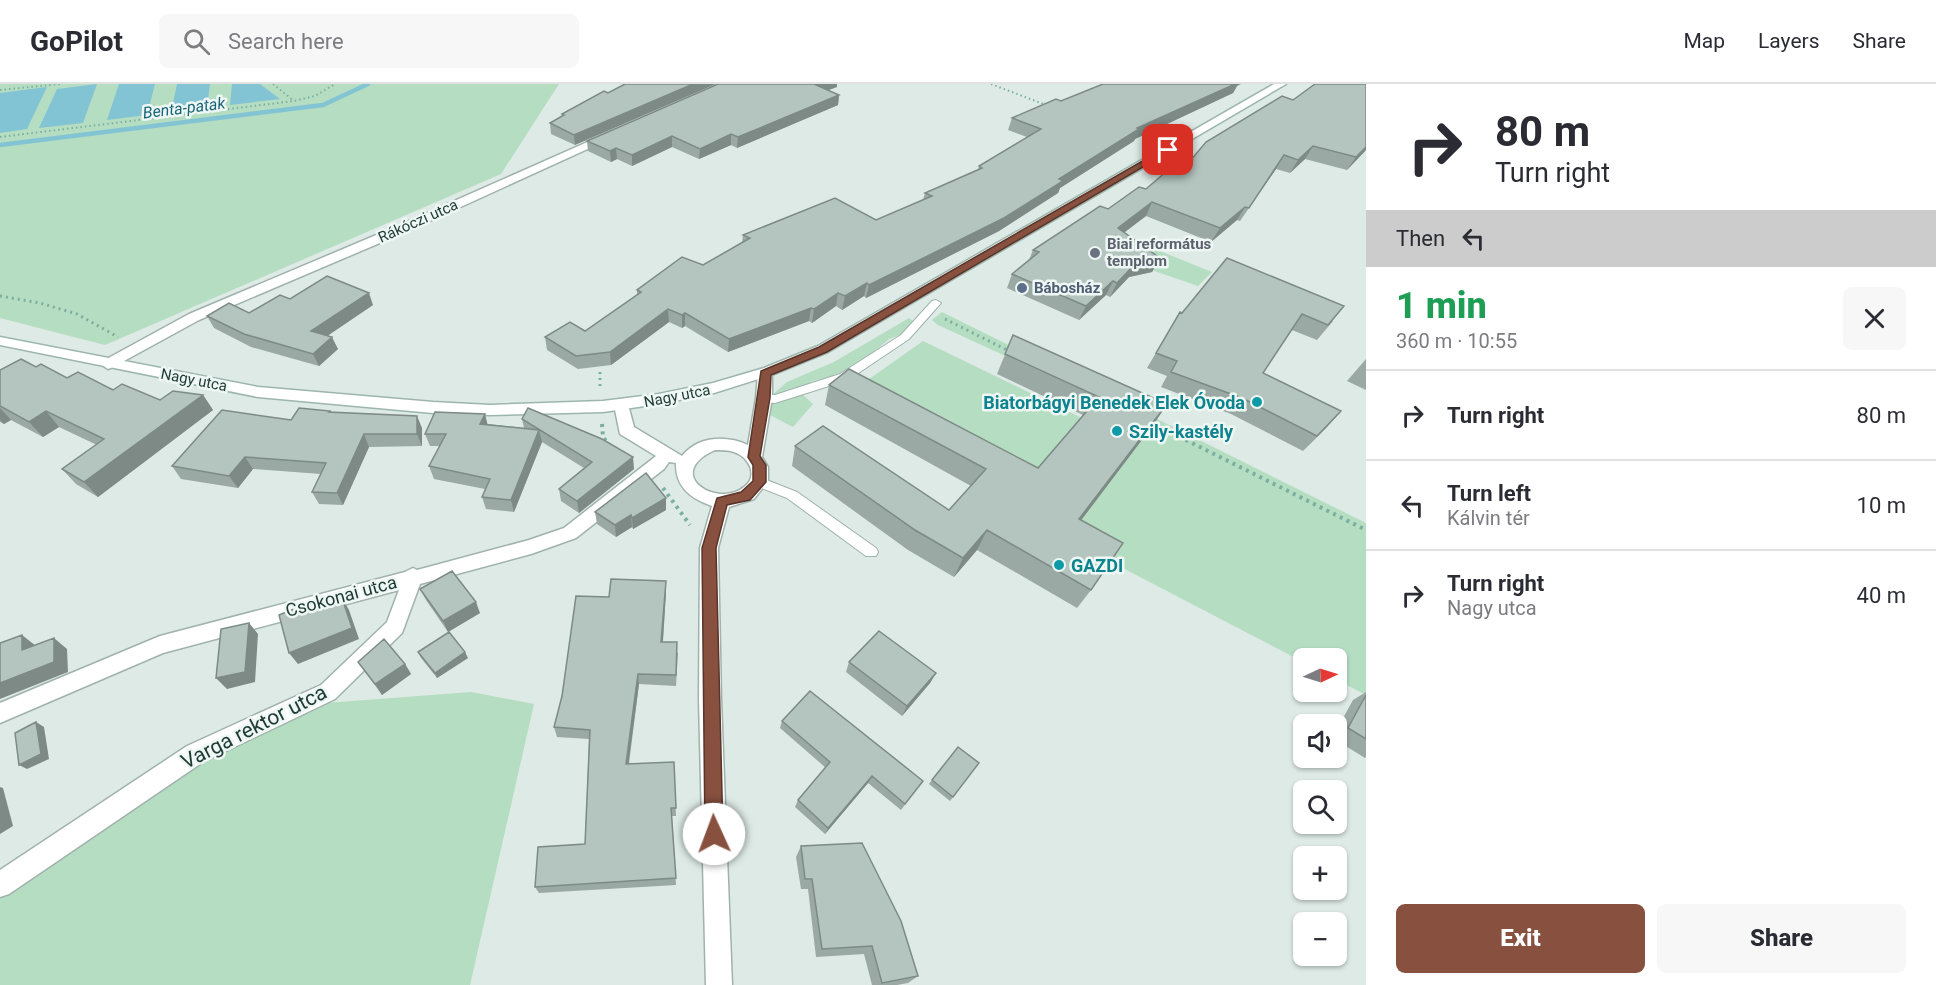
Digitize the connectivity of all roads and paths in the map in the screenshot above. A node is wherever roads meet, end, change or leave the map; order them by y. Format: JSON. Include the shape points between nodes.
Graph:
{"nodes":[{"id":1,"x":60,"y":84,"type":"edge"},
{"id":2,"x":273,"y":84,"type":"edge"},
{"id":3,"x":335,"y":84,"type":"edge"},
{"id":4,"x":991,"y":84,"type":"edge"},
{"id":5,"x":1281,"y":84,"type":"edge"},
{"id":6,"x":0,"y":90,"type":"edge"},
{"id":7,"x":294,"y":101,"type":"junction"},
{"id":8,"x":1048,"y":106,"type":"edge"},
{"id":9,"x":621,"y":130,"type":"edge"},
{"id":10,"x":0,"y":137,"type":"edge"},
{"id":11,"x":0,"y":296,"type":"edge"},
{"id":12,"x":932,"y":307,"type":"joint"},
{"id":13,"x":0,"y":341,"type":"edge"},
{"id":14,"x":141,"y":344,"type":"junction"},
{"id":15,"x":1014,"y":354,"type":"edge"},
{"id":16,"x":108,"y":363,"type":"junction"},
{"id":17,"x":765,"y":373,"type":"junction"},
{"id":18,"x":764,"y":398,"type":"junction"},
{"id":19,"x":622,"y":405,"type":"junction"},
{"id":20,"x":1142,"y":418,"type":"edge"},
{"id":21,"x":666,"y":455,"type":"junction"},
{"id":22,"x":754,"y":457,"type":"junction"},
{"id":23,"x":686,"y":461,"type":"junction"},
{"id":24,"x":759,"y":482,"type":"junction"},
{"id":25,"x":722,"y":501,"type":"junction"},
{"id":26,"x":1366,"y":530,"type":"edge"},
{"id":27,"x":871,"y":552,"type":"dead end"},
{"id":28,"x":413,"y":576,"type":"junction"},
{"id":29,"x":0,"y":712,"type":"edge"},
{"id":30,"x":0,"y":885,"type":"edge"},
{"id":31,"x":719,"y":985,"type":"edge"}],
"edges":[{"from":1,"to":6,"type":"path"},
{"from":2,"to":7,"type":"path"},
{"from":3,"to":7,"type":"path","via":[[315,96]]},
{"from":4,"to":8,"type":"path"},
{"from":5,"to":17,"type":"street","name":"Nagy utca","via":[[919,296],[823,349]]},
{"from":7,"to":10,"type":"path"},
{"from":9,"to":14,"type":"street","name":"Rákóczi utca","via":[[194,317]]},
{"from":11,"to":14,"type":"path","via":[[76,314],[109,334]]},
{"from":12,"to":15,"type":"path"},
{"from":12,"to":18,"type":"lane","via":[[905,337],[844,377],[775,399]]},
{"from":13,"to":16,"type":"street","name":"Nagy utca"},
{"from":14,"to":16,"type":"street","name":"Rákóczi utca"},
{"from":16,"to":19,"type":"street","name":"Nagy utca","via":[[257,392],[432,408],[500,411]]},
{"from":17,"to":18,"type":"street"},
{"from":17,"to":19,"type":"street","name":"Nagy utca","via":[[693,395]]},
{"from":18,"to":22,"type":"street"},
{"from":19,"to":21,"type":"street","via":[[626,430]]},
{"from":20,"to":26,"type":"path"},
{"from":21,"to":23,"type":"street"},
{"from":21,"to":28,"type":"street","name":"Csokonai utca","via":[[570,533],[531,547]]},
{"from":22,"to":23,"type":"street","via":[[736,446],[713,444],[701,448]]},
{"from":22,"to":24,"type":"street","via":[[760,465]]},
{"from":23,"to":25,"type":"street","via":[[683,470],[689,488],[698,495]]},
{"from":24,"to":25,"type":"street","via":[[745,496]]},
{"from":24,"to":27,"type":"lane","via":[[792,495]]},
{"from":25,"to":31,"type":"street","via":[[709,548]]},
{"from":28,"to":29,"type":"street","name":"Csokonai utca","via":[[160,645]]},
{"from":28,"to":30,"type":"street","name":"Varga rektor utca","via":[[395,627],[328,692],[195,754]]}]}
